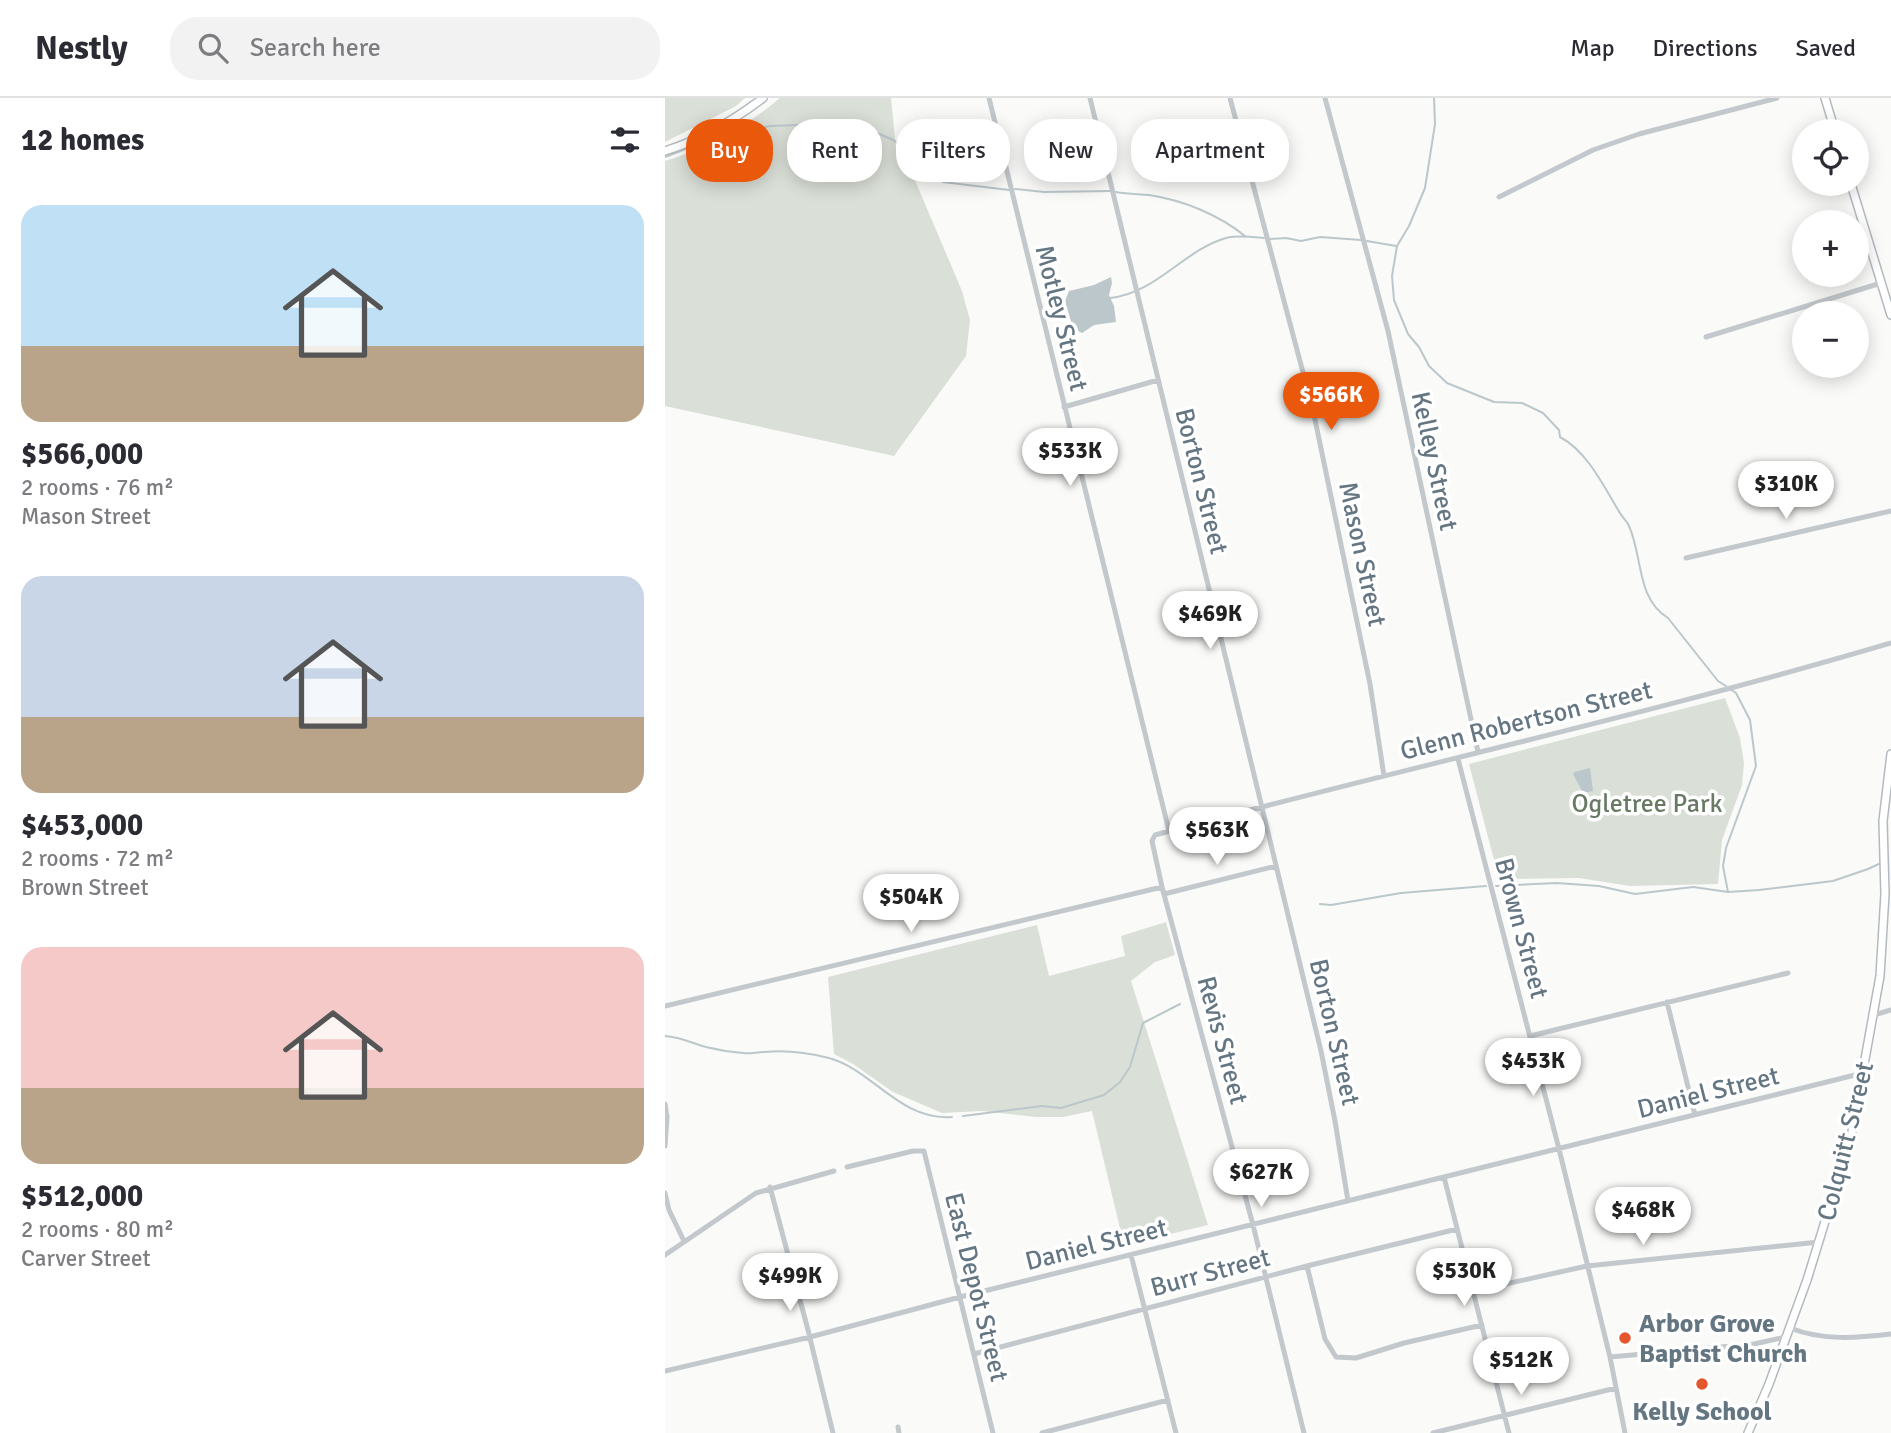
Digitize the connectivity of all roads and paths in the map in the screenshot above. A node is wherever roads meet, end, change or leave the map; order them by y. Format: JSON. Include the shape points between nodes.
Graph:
{"nodes":[{"id":1,"x":763,"y":98,"type":"edge"},
{"id":2,"x":989,"y":98,"type":"edge"},
{"id":3,"x":1090,"y":98,"type":"edge"},
{"id":4,"x":1230,"y":98,"type":"edge"},
{"id":5,"x":1325,"y":98,"type":"edge"},
{"id":6,"x":1777,"y":98,"type":"edge"},
{"id":7,"x":1825,"y":98,"type":"edge"},
{"id":8,"x":994,"y":119,"type":"edge"},
{"id":9,"x":1831,"y":119,"type":"edge"},
{"id":10,"x":665,"y":151,"type":"edge"},
{"id":11,"x":1009,"y":182,"type":"edge"},
{"id":12,"x":1855,"y":196,"type":"edge"},
{"id":13,"x":1499,"y":197,"type":"dead end"},
{"id":14,"x":1881,"y":283,"type":"junction"},
{"id":15,"x":1891,"y":314,"type":"edge"},
{"id":16,"x":1706,"y":337,"type":"dead end"},
{"id":17,"x":1158,"y":380,"type":"junction"},
{"id":18,"x":1064,"y":407,"type":"junction"},
{"id":19,"x":1891,"y":511,"type":"edge"},
{"id":20,"x":1686,"y":558,"type":"dead end"},
{"id":21,"x":1891,"y":643,"type":"edge"},
{"id":22,"x":1478,"y":752,"type":"junction"},
{"id":23,"x":1891,"y":754,"type":"edge"},
{"id":24,"x":1458,"y":759,"type":"junction"},
{"id":25,"x":1384,"y":776,"type":"junction"},
{"id":26,"x":1262,"y":808,"type":"junction"},
{"id":27,"x":1168,"y":831,"type":"junction"},
{"id":28,"x":1276,"y":866,"type":"junction"},
{"id":29,"x":1163,"y":890,"type":"junction"},
{"id":30,"x":1788,"y":973,"type":"dead end"},
{"id":31,"x":1667,"y":1002,"type":"junction"},
{"id":32,"x":665,"y":1006,"type":"edge"},
{"id":33,"x":1891,"y":1010,"type":"edge"},
{"id":34,"x":1874,"y":1015,"type":"junction"},
{"id":35,"x":1530,"y":1036,"type":"junction"},
{"id":36,"x":1863,"y":1073,"type":"junction"},
{"id":37,"x":665,"y":1104,"type":"edge"},
{"id":38,"x":1695,"y":1115,"type":"junction"},
{"id":39,"x":665,"y":1146,"type":"edge"},
{"id":40,"x":1559,"y":1149,"type":"junction"},
{"id":41,"x":847,"y":1167,"type":"dead end"},
{"id":42,"x":834,"y":1171,"type":"dead end"},
{"id":43,"x":1444,"y":1177,"type":"junction"},
{"id":44,"x":770,"y":1187,"type":"junction"},
{"id":45,"x":665,"y":1193,"type":"edge"},
{"id":46,"x":1348,"y":1201,"type":"junction"},
{"id":47,"x":1253,"y":1225,"type":"junction"},
{"id":48,"x":1457,"y":1228,"type":"junction"},
{"id":49,"x":684,"y":1241,"type":"junction"},
{"id":50,"x":1819,"y":1242,"type":"junction"},
{"id":51,"x":665,"y":1255,"type":"edge"},
{"id":52,"x":1131,"y":1255,"type":"junction"},
{"id":53,"x":1307,"y":1266,"type":"junction"},
{"id":54,"x":1587,"y":1266,"type":"junction"},
{"id":55,"x":1266,"y":1277,"type":"junction"},
{"id":56,"x":1474,"y":1291,"type":"junction"},
{"id":57,"x":960,"y":1297,"type":"junction"},
{"id":58,"x":1143,"y":1309,"type":"junction"},
{"id":59,"x":1482,"y":1325,"type":"junction"},
{"id":60,"x":1790,"y":1328,"type":"junction"},
{"id":61,"x":1891,"y":1335,"type":"edge"},
{"id":62,"x":810,"y":1337,"type":"junction"},
{"id":63,"x":1786,"y":1338,"type":"junction"},
{"id":64,"x":974,"y":1354,"type":"junction"},
{"id":65,"x":1610,"y":1357,"type":"junction"},
{"id":66,"x":665,"y":1371,"type":"edge"},
{"id":67,"x":1616,"y":1388,"type":"junction"},
{"id":68,"x":1168,"y":1400,"type":"junction"},
{"id":69,"x":1504,"y":1414,"type":"junction"},
{"id":70,"x":833,"y":1433,"type":"edge"},
{"id":71,"x":993,"y":1433,"type":"edge"},
{"id":72,"x":1042,"y":1433,"type":"edge"},
{"id":73,"x":1176,"y":1433,"type":"edge"},
{"id":74,"x":1304,"y":1433,"type":"edge"},
{"id":75,"x":1433,"y":1433,"type":"edge"},
{"id":76,"x":1509,"y":1433,"type":"edge"},
{"id":77,"x":1625,"y":1433,"type":"edge"},
{"id":78,"x":1748,"y":1433,"type":"edge"}],
"edges":[{"from":1,"to":10,"type":"street","via":[[740,116]]},
{"from":2,"to":8,"type":"street","name":"Motley Street"},
{"from":3,"to":17,"type":"street","name":"Borton Street"},
{"from":4,"to":25,"type":"street","name":"Mason Street","via":[[1313,410],[1370,684]]},
{"from":5,"to":22,"type":"street","name":"Kelley Street","via":[[1388,331]]},
{"from":6,"to":13,"type":"street","via":[[1593,150]]},
{"from":7,"to":9,"type":"street"},
{"from":11,"to":18,"type":"street","name":"Motley Street"},
{"from":12,"to":14,"type":"street"},
{"from":14,"to":15,"type":"street"},
{"from":14,"to":16,"type":"street"},
{"from":17,"to":18,"type":"street"},
{"from":17,"to":26,"type":"street","name":"Borton Street"},
{"from":18,"to":27,"type":"street","name":"Motley Street"},
{"from":19,"to":20,"type":"street"},
{"from":21,"to":22,"type":"street","name":"Glenn Robertson Street"},
{"from":22,"to":24,"type":"street","name":"Glenn Robertson Street"},
{"from":23,"to":34,"type":"street","name":"Colquitt Street","via":[[1883,821],[1884,932]]},
{"from":24,"to":25,"type":"street","name":"Glenn Robertson Street"},
{"from":24,"to":35,"type":"street","name":"Brown Street"},
{"from":25,"to":26,"type":"street","name":"Glenn Robertson Street"},
{"from":26,"to":27,"type":"street","name":"Glenn Robertson Street"},
{"from":26,"to":28,"type":"street","name":"Borton Street"},
{"from":27,"to":29,"type":"street","name":"Revis Street","via":[[1152,841]]},
{"from":28,"to":29,"type":"street"},
{"from":28,"to":46,"type":"street","name":"Borton Street","via":[[1321,1051]]},
{"from":29,"to":32,"type":"street"},
{"from":29,"to":47,"type":"street","name":"Revis Street"},
{"from":30,"to":31,"type":"street"},
{"from":31,"to":35,"type":"street"},
{"from":31,"to":38,"type":"street"},
{"from":33,"to":34,"type":"street"},
{"from":34,"to":36,"type":"street","name":"Colquitt Street"},
{"from":35,"to":40,"type":"street","name":"Brown Street"},
{"from":36,"to":38,"type":"street","name":"Daniel Street"},
{"from":36,"to":50,"type":"street","name":"Colquitt Street","via":[[1848,1147]]},
{"from":37,"to":39,"type":"street"},
{"from":38,"to":40,"type":"street","name":"Daniel Street"},
{"from":40,"to":43,"type":"street","name":"Daniel Street"},
{"from":40,"to":54,"type":"street","name":"Brown Street"},
{"from":41,"to":57,"type":"street","name":"East Depot Street","via":[[924,1151]]},
{"from":42,"to":44,"type":"street"},
{"from":43,"to":46,"type":"street","name":"Daniel Street"},
{"from":43,"to":48,"type":"street"},
{"from":44,"to":49,"type":"street"},
{"from":44,"to":62,"type":"street"},
{"from":45,"to":49,"type":"street"},
{"from":46,"to":47,"type":"street","name":"Daniel Street"},
{"from":47,"to":52,"type":"street","name":"Daniel Street"},
{"from":47,"to":55,"type":"street","name":"Revis Street"},
{"from":48,"to":53,"type":"street","name":"Burr Street"},
{"from":48,"to":56,"type":"street"},
{"from":49,"to":51,"type":"street"},
{"from":50,"to":54,"type":"street"},
{"from":50,"to":60,"type":"street","name":"Colquitt Street"},
{"from":52,"to":57,"type":"street","name":"Daniel Street"},
{"from":52,"to":58,"type":"street"},
{"from":53,"to":55,"type":"street","name":"Burr Street"},
{"from":53,"to":59,"type":"street","via":[[1325,1339],[1336,1357],[1356,1358]]},
{"from":54,"to":56,"type":"street"},
{"from":54,"to":65,"type":"street","name":"Brown Street"},
{"from":55,"to":58,"type":"street","name":"Burr Street"},
{"from":55,"to":74,"type":"street","name":"Revis Street"},
{"from":56,"to":59,"type":"street"},
{"from":57,"to":62,"type":"street","name":"Daniel Street"},
{"from":57,"to":64,"type":"street","name":"East Depot Street"},
{"from":58,"to":64,"type":"street","name":"Burr Street"},
{"from":58,"to":68,"type":"street"},
{"from":59,"to":69,"type":"street"},
{"from":60,"to":61,"type":"street","via":[[1838,1338]]},
{"from":60,"to":63,"type":"street","name":"Colquitt Street"},
{"from":62,"to":66,"type":"street","name":"Daniel Street"},
{"from":62,"to":70,"type":"street"},
{"from":63,"to":65,"type":"street"},
{"from":63,"to":78,"type":"street","name":"Colquitt Street"},
{"from":64,"to":71,"type":"street","name":"East Depot Street"},
{"from":65,"to":67,"type":"street","name":"Brown Street"},
{"from":67,"to":69,"type":"street"},
{"from":67,"to":77,"type":"street","name":"Brown Street"},
{"from":68,"to":72,"type":"street"},
{"from":68,"to":73,"type":"street"},
{"from":69,"to":75,"type":"street"},
{"from":69,"to":76,"type":"street"}]}
